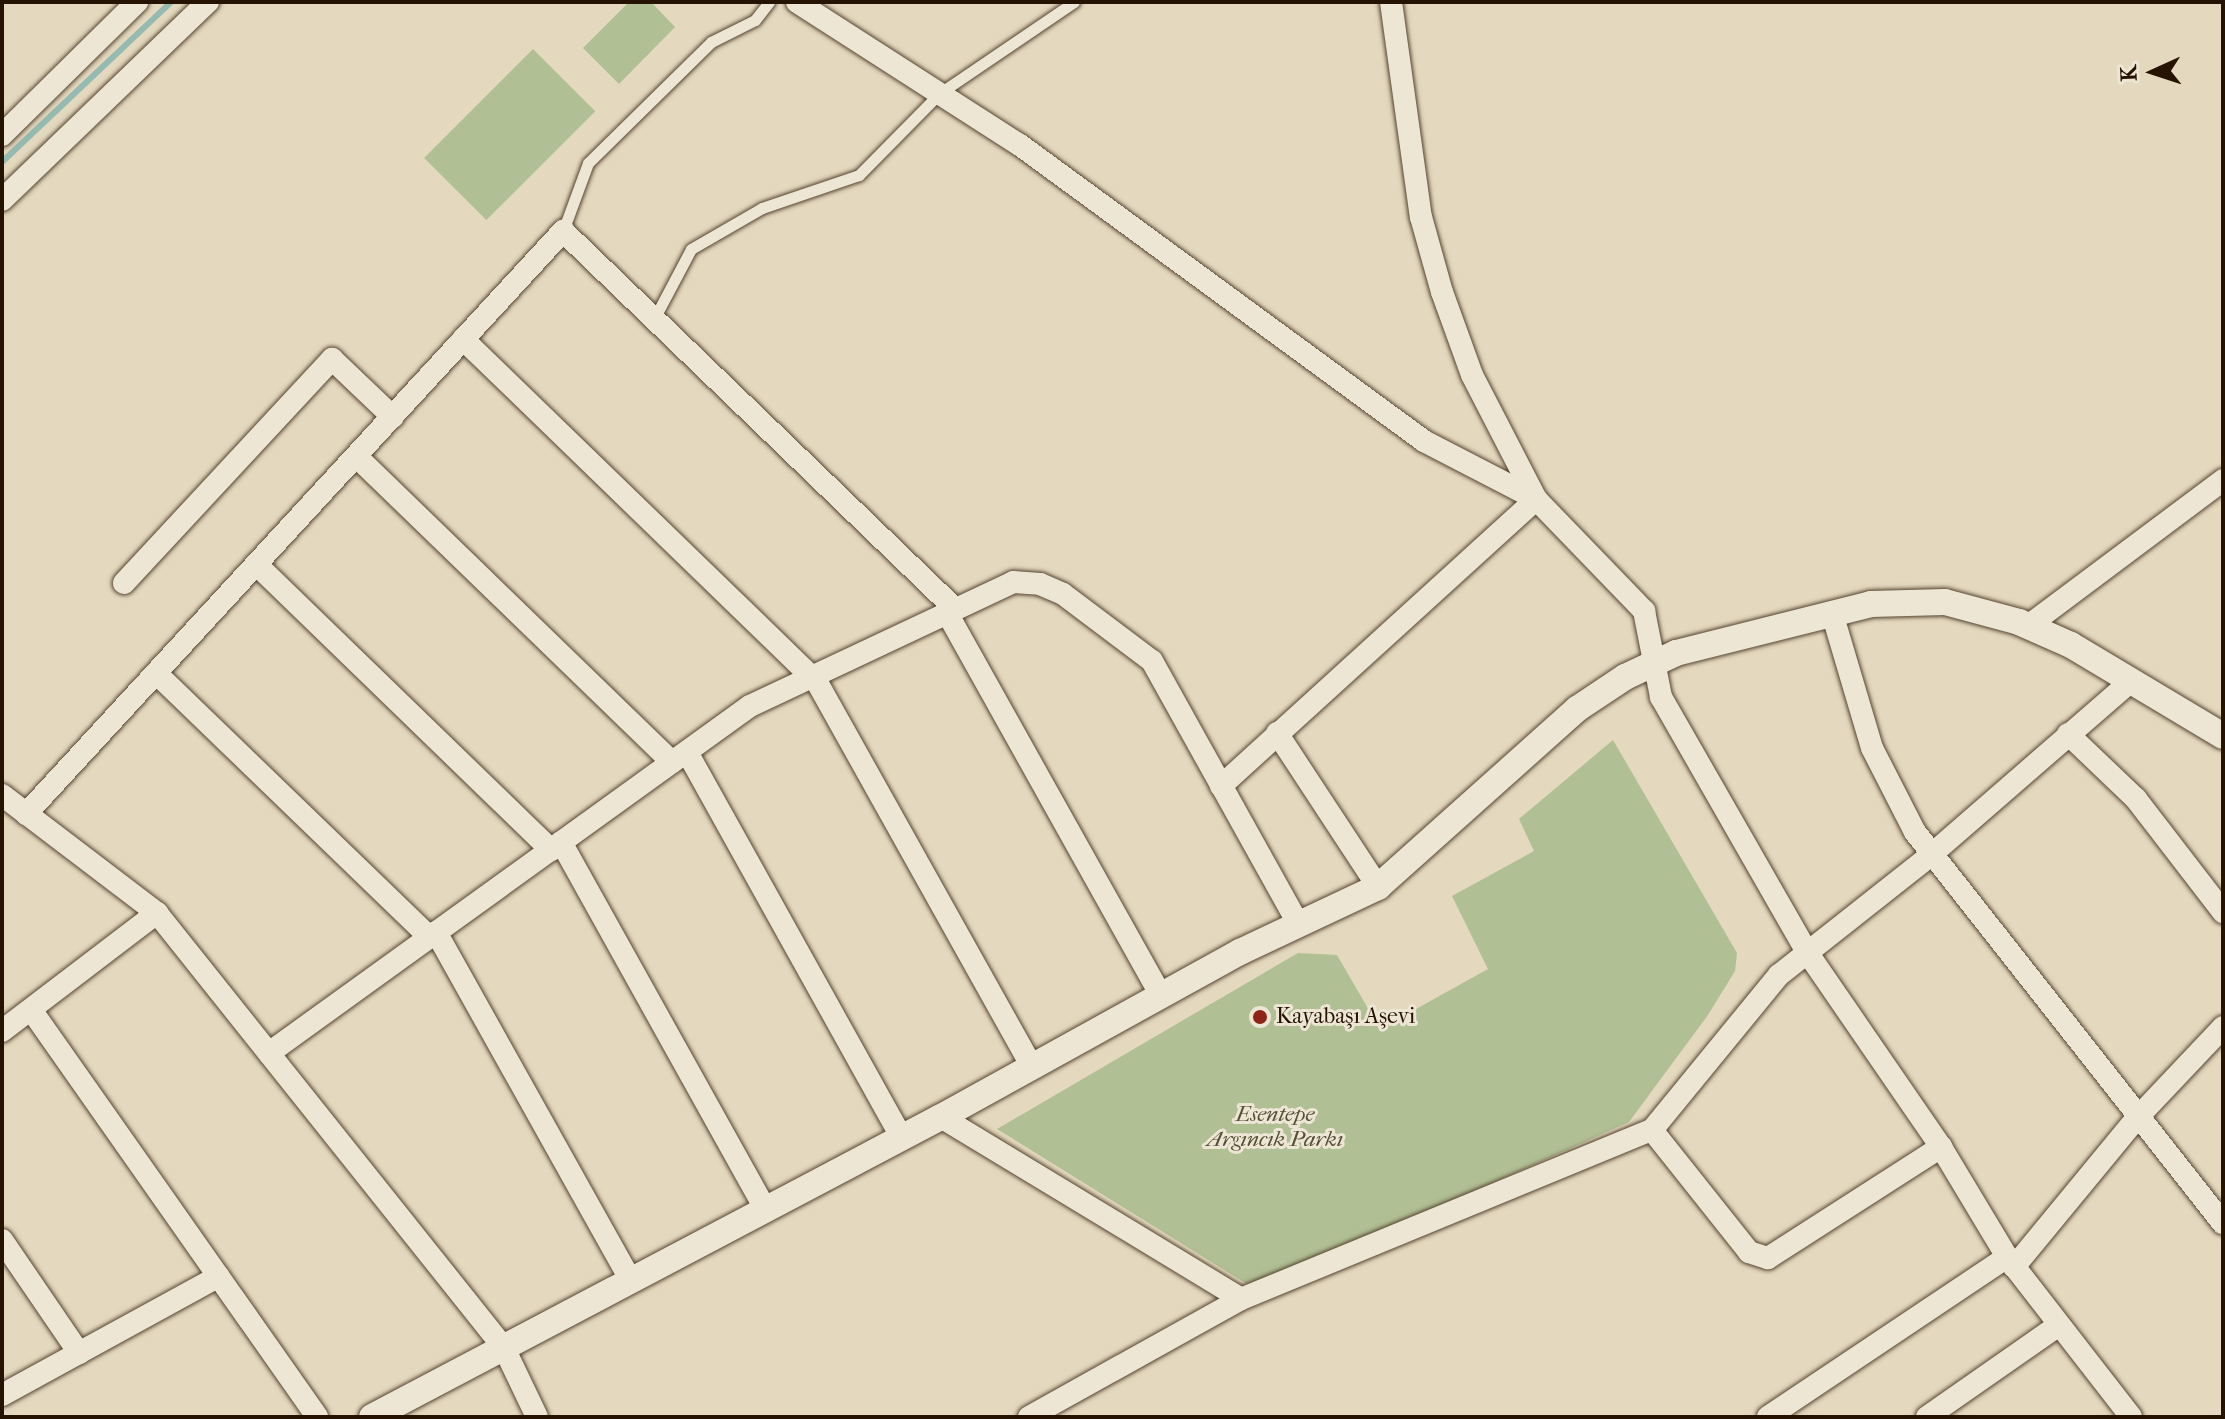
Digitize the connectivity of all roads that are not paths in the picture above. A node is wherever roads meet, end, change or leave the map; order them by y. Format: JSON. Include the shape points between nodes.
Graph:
{"nodes":[{"id":1,"x":137,"y":2,"type":"edge"},
{"id":2,"x":208,"y":2,"type":"edge"},
{"id":3,"x":769,"y":2,"type":"edge"},
{"id":4,"x":797,"y":2,"type":"edge"},
{"id":5,"x":1074,"y":2,"type":"edge"},
{"id":6,"x":1391,"y":2,"type":"edge"},
{"id":7,"x":940,"y":93,"type":"junction"},
{"id":8,"x":2,"y":135,"type":"edge"},
{"id":9,"x":2,"y":200,"type":"edge"},
{"id":10,"x":563,"y":231,"type":"junction"},
{"id":11,"x":654,"y":319,"type":"junction"},
{"id":12,"x":463,"y":339,"type":"junction"},
{"id":13,"x":393,"y":417,"type":"junction"},
{"id":14,"x":356,"y":456,"type":"junction"},
{"id":15,"x":2223,"y":480,"type":"edge"},
{"id":16,"x":1536,"y":499,"type":"junction"},
{"id":17,"x":256,"y":564,"type":"junction"},
{"id":18,"x":124,"y":583,"type":"dead end"},
{"id":19,"x":949,"y":609,"type":"junction"},
{"id":20,"x":1832,"y":613,"type":"junction"},
{"id":21,"x":2028,"y":626,"type":"junction"},
{"id":22,"x":1657,"y":662,"type":"junction"},
{"id":23,"x":156,"y":673,"type":"junction"},
{"id":24,"x":812,"y":676,"type":"junction"},
{"id":25,"x":2132,"y":680,"type":"junction"},
{"id":26,"x":1277,"y":733,"type":"junction"},
{"id":27,"x":2068,"y":734,"type":"junction"},
{"id":28,"x":2223,"y":736,"type":"edge"},
{"id":29,"x":679,"y":757,"type":"junction"},
{"id":30,"x":1221,"y":786,"type":"junction"},
{"id":31,"x":2,"y":795,"type":"edge"},
{"id":32,"x":26,"y":814,"type":"junction"},
{"id":33,"x":556,"y":846,"type":"junction"},
{"id":34,"x":1932,"y":854,"type":"junction"},
{"id":35,"x":1378,"y":887,"type":"junction"},
{"id":36,"x":2223,"y":912,"type":"edge"},
{"id":37,"x":157,"y":913,"type":"junction"},
{"id":38,"x":1299,"y":925,"type":"junction"},
{"id":39,"x":433,"y":935,"type":"junction"},
{"id":40,"x":1807,"y":952,"type":"junction"},
{"id":41,"x":1161,"y":996,"type":"junction"},
{"id":42,"x":32,"y":1011,"type":"junction"},
{"id":43,"x":2223,"y":1027,"type":"edge"},
{"id":44,"x":2,"y":1031,"type":"edge"},
{"id":45,"x":269,"y":1053,"type":"junction"},
{"id":46,"x":1032,"y":1067,"type":"junction"},
{"id":47,"x":941,"y":1117,"type":"junction"},
{"id":48,"x":2137,"y":1118,"type":"junction"},
{"id":49,"x":1652,"y":1130,"type":"junction"},
{"id":50,"x":902,"y":1138,"type":"junction"},
{"id":51,"x":1941,"y":1147,"type":"junction"},
{"id":52,"x":766,"y":1210,"type":"junction"},
{"id":53,"x":2223,"y":1223,"type":"edge"},
{"id":54,"x":2,"y":1240,"type":"edge"},
{"id":55,"x":2010,"y":1262,"type":"junction"},
{"id":56,"x":219,"y":1276,"type":"junction"},
{"id":57,"x":631,"y":1281,"type":"junction"},
{"id":58,"x":1241,"y":1299,"type":"junction"},
{"id":59,"x":2059,"y":1325,"type":"junction"},
{"id":60,"x":504,"y":1348,"type":"junction"},
{"id":61,"x":79,"y":1353,"type":"junction"},
{"id":62,"x":2,"y":1395,"type":"edge"},
{"id":63,"x":317,"y":1417,"type":"edge"},
{"id":64,"x":372,"y":1417,"type":"edge"},
{"id":65,"x":537,"y":1417,"type":"edge"},
{"id":66,"x":1029,"y":1417,"type":"edge"},
{"id":67,"x":1768,"y":1417,"type":"edge"},
{"id":68,"x":1927,"y":1417,"type":"edge"},
{"id":69,"x":2131,"y":1417,"type":"edge"}],
"edges":[{"from":1,"to":8,"type":"street"},
{"from":2,"to":9,"type":"street"},
{"from":3,"to":10,"type":"lane","via":[[755,20],[711,42],[588,163]]},
{"from":4,"to":7,"type":"street"},
{"from":5,"to":7,"type":"lane"},
{"from":6,"to":16,"type":"street","via":[[1421,217],[1442,292],[1472,375]]},
{"from":7,"to":11,"type":"lane","via":[[859,175],[762,208],[691,249]]},
{"from":7,"to":16,"type":"street","via":[[1020,145],[1424,441]]},
{"from":10,"to":11,"type":"street"},
{"from":10,"to":12,"type":"street"},
{"from":11,"to":19,"type":"street"},
{"from":12,"to":13,"type":"street"},
{"from":12,"to":24,"type":"street"},
{"from":13,"to":14,"type":"street"},
{"from":13,"to":18,"type":"street","via":[[332,359]]},
{"from":14,"to":17,"type":"street"},
{"from":14,"to":29,"type":"street"},
{"from":15,"to":21,"type":"street"},
{"from":16,"to":22,"type":"street","via":[[1635,597],[1651,627]]},
{"from":16,"to":26,"type":"street"},
{"from":17,"to":23,"type":"street"},
{"from":17,"to":33,"type":"street"},
{"from":19,"to":24,"type":"street"},
{"from":19,"to":30,"type":"street","via":[[1013,582],[1040,584],[1063,594],[1152,661]]},
{"from":19,"to":41,"type":"street"},
{"from":20,"to":21,"type":"street","via":[[1921,600]]},
{"from":20,"to":22,"type":"street","via":[[1703,644]]},
{"from":20,"to":34,"type":"street","via":[[1872,748],[1900,808]]},
{"from":21,"to":25,"type":"street"},
{"from":22,"to":35,"type":"street","via":[[1577,709]]},
{"from":22,"to":40,"type":"street","via":[[1661,697]]},
{"from":23,"to":32,"type":"street"},
{"from":23,"to":39,"type":"street"},
{"from":24,"to":29,"type":"street","via":[[750,706]]},
{"from":24,"to":46,"type":"street"},
{"from":25,"to":27,"type":"street"},
{"from":25,"to":28,"type":"street"},
{"from":26,"to":30,"type":"street"},
{"from":26,"to":35,"type":"street"},
{"from":27,"to":34,"type":"street"},
{"from":27,"to":36,"type":"street","via":[[2136,799]]},
{"from":29,"to":33,"type":"street"},
{"from":29,"to":50,"type":"street"},
{"from":30,"to":38,"type":"street"},
{"from":31,"to":32,"type":"street"},
{"from":32,"to":37,"type":"street"},
{"from":33,"to":39,"type":"street"},
{"from":33,"to":52,"type":"street"},
{"from":34,"to":40,"type":"street"},
{"from":34,"to":48,"type":"street"},
{"from":35,"to":38,"type":"street"},
{"from":37,"to":42,"type":"street"},
{"from":37,"to":45,"type":"street"},
{"from":38,"to":41,"type":"street"},
{"from":39,"to":45,"type":"street"},
{"from":39,"to":57,"type":"street"},
{"from":40,"to":49,"type":"street","via":[[1749,1006]]},
{"from":40,"to":51,"type":"street"},
{"from":41,"to":46,"type":"street"},
{"from":42,"to":44,"type":"street"},
{"from":42,"to":56,"type":"street"},
{"from":43,"to":48,"type":"street"},
{"from":45,"to":60,"type":"street"},
{"from":46,"to":47,"type":"street"},
{"from":47,"to":50,"type":"street"},
{"from":47,"to":58,"type":"street"},
{"from":48,"to":53,"type":"street"},
{"from":48,"to":55,"type":"street"},
{"from":49,"to":51,"type":"street","via":[[1749,1252],[1768,1258]]},
{"from":49,"to":58,"type":"street"},
{"from":50,"to":52,"type":"street"},
{"from":51,"to":55,"type":"street"},
{"from":52,"to":57,"type":"street"},
{"from":54,"to":61,"type":"street"},
{"from":55,"to":59,"type":"street"},
{"from":55,"to":67,"type":"street"},
{"from":56,"to":61,"type":"street"},
{"from":56,"to":63,"type":"street"},
{"from":57,"to":60,"type":"street"},
{"from":58,"to":66,"type":"street"},
{"from":59,"to":68,"type":"street"},
{"from":59,"to":69,"type":"street"},
{"from":60,"to":64,"type":"street"},
{"from":60,"to":65,"type":"street"},
{"from":61,"to":62,"type":"street"}]}
